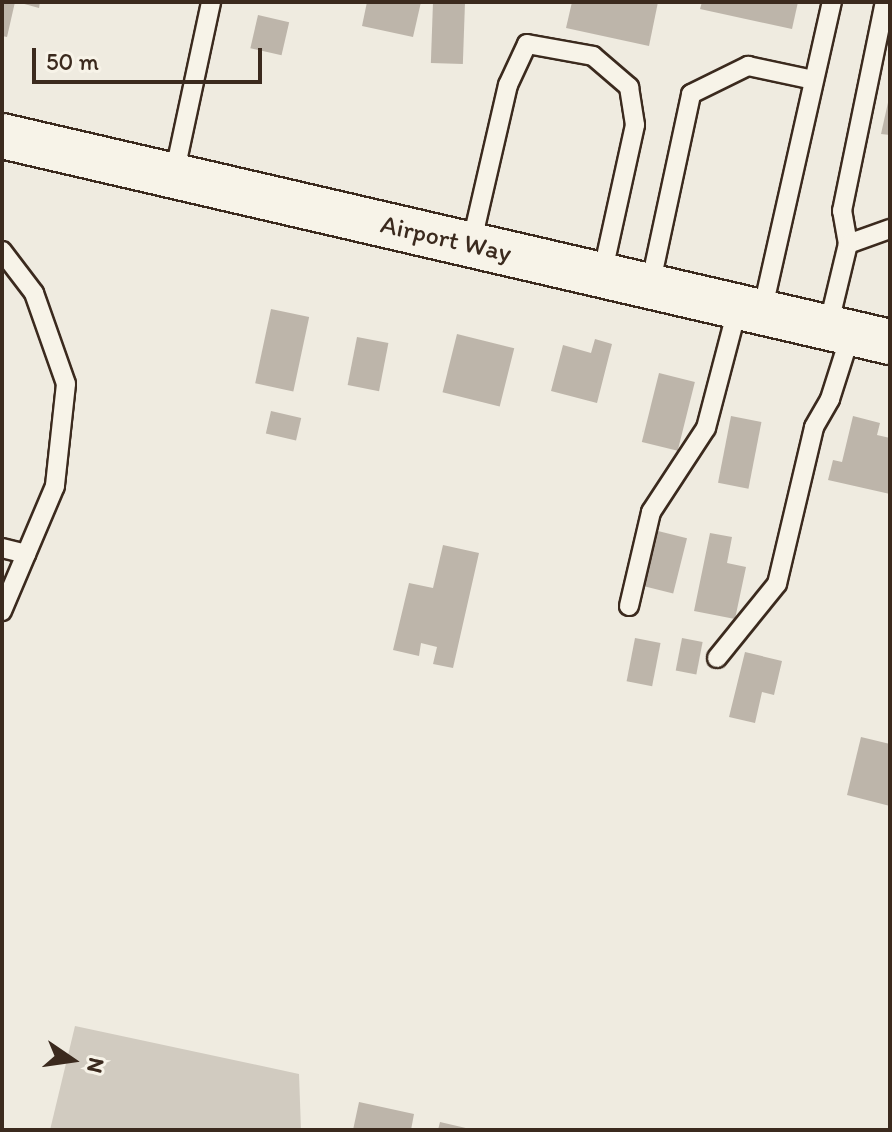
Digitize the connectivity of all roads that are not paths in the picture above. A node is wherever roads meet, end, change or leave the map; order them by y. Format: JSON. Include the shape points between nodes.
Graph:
{"nodes":[{"id":1,"x":211,"y":2,"type":"edge"},
{"id":2,"x":832,"y":2,"type":"edge"},
{"id":3,"x":885,"y":2,"type":"edge"},
{"id":4,"x":814,"y":80,"type":"junction"},
{"id":5,"x":2,"y":136,"type":"edge"},
{"id":6,"x":174,"y":175,"type":"junction"},
{"id":7,"x":890,"y":229,"type":"edge"},
{"id":8,"x":848,"y":244,"type":"junction"},
{"id":9,"x":471,"y":245,"type":"junction"},
{"id":10,"x":2,"y":251,"type":"edge"},
{"id":11,"x":602,"y":275,"type":"junction"},
{"id":12,"x":650,"y":286,"type":"junction"},
{"id":13,"x":750,"y":309,"type":"junction"},
{"id":14,"x":856,"y":334,"type":"edge"},
{"id":15,"x":2,"y":548,"type":"edge"},
{"id":16,"x":26,"y":554,"type":"junction"},
{"id":17,"x":629,"y":606,"type":"dead end"},
{"id":18,"x":2,"y":611,"type":"edge"},
{"id":19,"x":717,"y":658,"type":"dead end"}],
"edges":[{"from":1,"to":6,"type":"lane"},
{"from":2,"to":4,"type":"lane"},
{"from":3,"to":8,"type":"lane","via":[[842,211]]},
{"from":4,"to":12,"type":"lane","via":[[748,66],[691,94]]},
{"from":4,"to":13,"type":"lane"},
{"from":5,"to":6,"type":"main road","name":"Airport Way"},
{"from":6,"to":9,"type":"main road","name":"Airport Way"},
{"from":7,"to":8,"type":"lane"},
{"from":8,"to":14,"type":"lane"},
{"from":9,"to":11,"type":"main road","name":"Airport Way"},
{"from":9,"to":11,"type":"lane","via":[[508,85],[527,44],[593,56],[629,87],[635,125]]},
{"from":10,"to":16,"type":"lane","via":[[34,293],[66,384],[55,486]]},
{"from":11,"to":12,"type":"main road","name":"Airport Way"},
{"from":12,"to":13,"type":"main road","name":"Airport Way"},
{"from":13,"to":14,"type":"main road","name":"Airport Way"},
{"from":13,"to":17,"type":"lane","via":[[706,428],[651,512]]},
{"from":14,"to":19,"type":"lane","via":[[814,427],[777,584]]},
{"from":15,"to":16,"type":"lane"},
{"from":16,"to":18,"type":"lane"}]}
